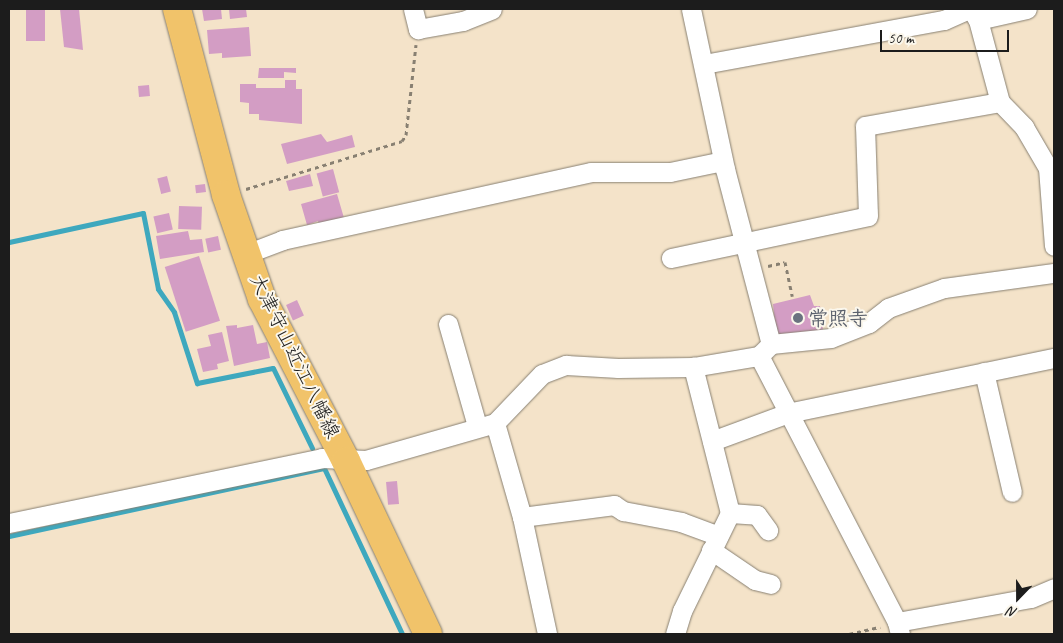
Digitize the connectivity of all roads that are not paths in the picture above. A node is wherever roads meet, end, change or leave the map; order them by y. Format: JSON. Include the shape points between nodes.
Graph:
{"nodes":[{"id":1,"x":177,"y":9,"type":"edge"},
{"id":2,"x":413,"y":9,"type":"edge"},
{"id":3,"x":492,"y":9,"type":"edge"},
{"id":4,"x":691,"y":9,"type":"edge"},
{"id":5,"x":1027,"y":9,"type":"edge"},
{"id":6,"x":972,"y":12,"type":"edge"},
{"id":7,"x":704,"y":64,"type":"junction"},
{"id":8,"x":1000,"y":102,"type":"junction"},
{"id":9,"x":1047,"y":152,"type":"edge"},
{"id":10,"x":723,"y":161,"type":"junction"},
{"id":11,"x":744,"y":244,"type":"junction"},
{"id":12,"x":1054,"y":246,"type":"edge"},
{"id":13,"x":246,"y":254,"type":"junction"},
{"id":14,"x":670,"y":258,"type":"dead end"},
{"id":15,"x":1054,"y":273,"type":"edge"},
{"id":16,"x":448,"y":324,"type":"dead end"},
{"id":17,"x":765,"y":350,"type":"junction"},
{"id":18,"x":1054,"y":358,"type":"edge"},
{"id":19,"x":693,"y":367,"type":"junction"},
{"id":20,"x":984,"y":372,"type":"junction"},
{"id":21,"x":788,"y":413,"type":"junction"},
{"id":22,"x":486,"y":425,"type":"junction"},
{"id":23,"x":712,"y":441,"type":"junction"},
{"id":24,"x":346,"y":461,"type":"junction"},
{"id":25,"x":1012,"y":492,"type":"dead end"},
{"id":26,"x":730,"y":513,"type":"junction"},
{"id":27,"x":522,"y":516,"type":"junction"},
{"id":28,"x":9,"y":524,"type":"edge"},
{"id":29,"x":768,"y":530,"type":"dead end"},
{"id":30,"x":715,"y":543,"type":"junction"},
{"id":31,"x":770,"y":584,"type":"dead end"},
{"id":32,"x":1054,"y":588,"type":"edge"},
{"id":33,"x":898,"y":628,"type":"edge"},
{"id":34,"x":428,"y":634,"type":"edge"},
{"id":35,"x":547,"y":634,"type":"edge"},
{"id":36,"x":676,"y":634,"type":"edge"}],
"edges":[{"from":1,"to":13,"type":"main road","name":"大津守山近江八幡線","via":[[226,195]]},
{"from":2,"to":3,"type":"street","via":[[418,29],[463,21]]},
{"from":4,"to":7,"type":"street"},
{"from":5,"to":6,"type":"street"},
{"from":6,"to":7,"type":"street","via":[[944,20]]},
{"from":6,"to":8,"type":"street"},
{"from":7,"to":10,"type":"street"},
{"from":8,"to":9,"type":"street"},
{"from":8,"to":11,"type":"street","via":[[865,126],[868,216]]},
{"from":9,"to":12,"type":"street"},
{"from":10,"to":11,"type":"street"},
{"from":10,"to":13,"type":"street","via":[[670,172],[591,172],[529,184],[282,240]]},
{"from":11,"to":14,"type":"street"},
{"from":11,"to":17,"type":"street"},
{"from":13,"to":24,"type":"main road","name":"大津守山近江八幡線","via":[[262,298]]},
{"from":15,"to":17,"type":"street","via":[[944,288],[888,308],[869,323],[831,338]]},
{"from":16,"to":22,"type":"street"},
{"from":17,"to":19,"type":"street"},
{"from":17,"to":21,"type":"street"},
{"from":18,"to":20,"type":"street"},
{"from":19,"to":22,"type":"street","via":[[566,365],[542,374]]},
{"from":19,"to":23,"type":"street"},
{"from":20,"to":21,"type":"street"},
{"from":20,"to":25,"type":"street"},
{"from":21,"to":23,"type":"street"},
{"from":21,"to":33,"type":"street"},
{"from":22,"to":24,"type":"street","via":[[366,460]]},
{"from":22,"to":27,"type":"street"},
{"from":23,"to":26,"type":"street"},
{"from":24,"to":28,"type":"street","via":[[322,458]]},
{"from":24,"to":34,"type":"main road","name":"大津守山近江八幡線"},
{"from":26,"to":29,"type":"street","via":[[757,515]]},
{"from":26,"to":30,"type":"street"},
{"from":27,"to":30,"type":"street","via":[[614,505],[623,511],[680,522]]},
{"from":27,"to":35,"type":"street"},
{"from":30,"to":31,"type":"street","via":[[755,580]]},
{"from":30,"to":36,"type":"street","via":[[682,611]]},
{"from":32,"to":33,"type":"street","via":[[1031,598]]}]}
